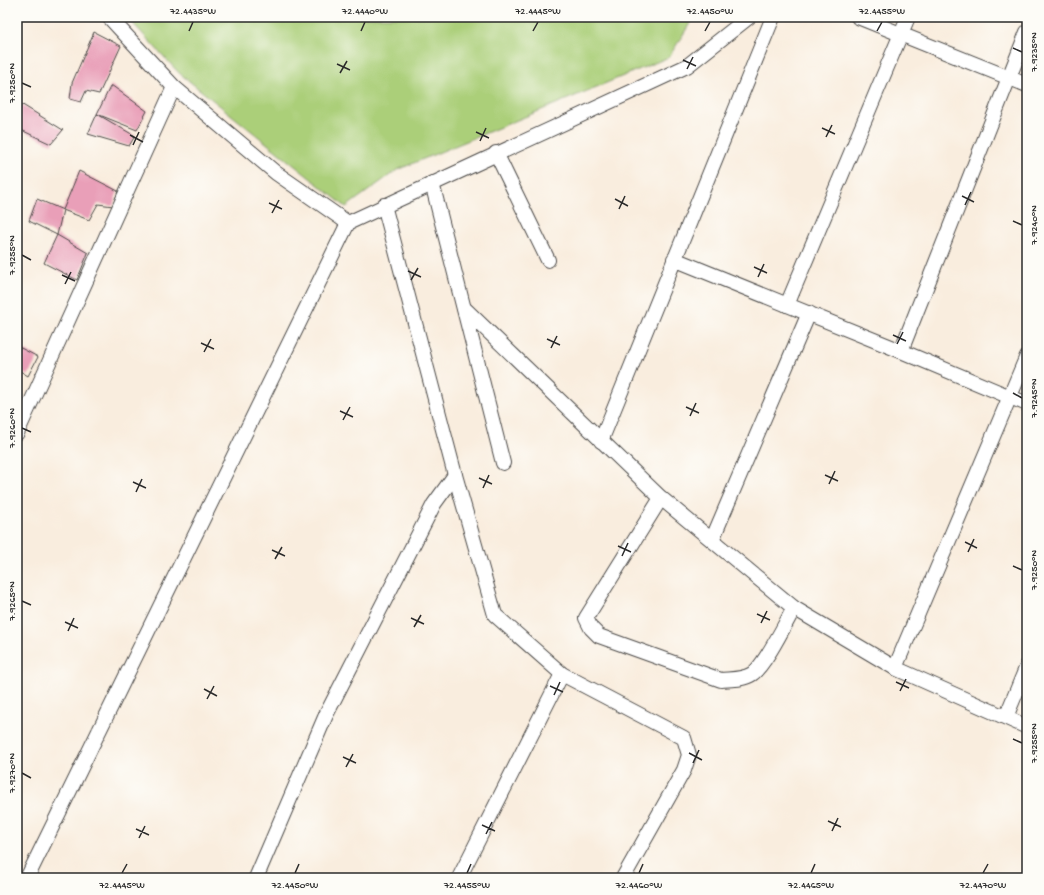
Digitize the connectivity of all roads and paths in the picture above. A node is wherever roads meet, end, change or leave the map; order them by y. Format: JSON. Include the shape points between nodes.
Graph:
{"nodes":[{"id":1,"x":109,"y":17,"type":"edge"},
{"id":2,"x":749,"y":17,"type":"edge"},
{"id":3,"x":773,"y":17,"type":"edge"},
{"id":4,"x":858,"y":17,"type":"edge"},
{"id":5,"x":908,"y":17,"type":"edge"},
{"id":6,"x":1027,"y":32,"type":"edge"},
{"id":7,"x":901,"y":33,"type":"junction"},
{"id":8,"x":1008,"y":77,"type":"junction"},
{"id":9,"x":1027,"y":85,"type":"edge"},
{"id":10,"x":174,"y":87,"type":"junction"},
{"id":11,"x":496,"y":154,"type":"junction"},
{"id":12,"x":432,"y":183,"type":"junction"},
{"id":13,"x":384,"y":206,"type":"junction"},
{"id":14,"x":348,"y":223,"type":"junction"},
{"id":15,"x":674,"y":259,"type":"junction"},
{"id":16,"x":548,"y":260,"type":"dead end"},
{"id":17,"x":787,"y":304,"type":"junction"},
{"id":18,"x":464,"y":308,"type":"junction"},
{"id":19,"x":809,"y":313,"type":"junction"},
{"id":20,"x":901,"y":351,"type":"junction"},
{"id":21,"x":1027,"y":356,"type":"edge"},
{"id":22,"x":1010,"y":397,"type":"junction"},
{"id":23,"x":1027,"y":404,"type":"edge"},
{"id":24,"x":17,"y":433,"type":"edge"},
{"id":25,"x":601,"y":441,"type":"junction"},
{"id":26,"x":503,"y":463,"type":"dead end"},
{"id":27,"x":455,"y":475,"type":"junction"},
{"id":28,"x":661,"y":498,"type":"junction"},
{"id":29,"x":712,"y":540,"type":"junction"},
{"id":30,"x":794,"y":608,"type":"junction"},
{"id":31,"x":1027,"y":666,"type":"edge"},
{"id":32,"x":895,"y":668,"type":"junction"},
{"id":33,"x":562,"y":674,"type":"junction"},
{"id":34,"x":1006,"y":717,"type":"junction"},
{"id":35,"x":1027,"y":727,"type":"edge"},
{"id":36,"x":27,"y":878,"type":"edge"},
{"id":37,"x":256,"y":878,"type":"edge"},
{"id":38,"x":460,"y":878,"type":"edge"},
{"id":39,"x":623,"y":878,"type":"edge"}],
"edges":[{"from":1,"to":10,"type":"street"},
{"from":2,"to":11,"type":"street","via":[[687,66]]},
{"from":3,"to":15,"type":"street"},
{"from":4,"to":7,"type":"street"},
{"from":5,"to":7,"type":"street"},
{"from":6,"to":8,"type":"street"},
{"from":7,"to":8,"type":"street"},
{"from":7,"to":17,"type":"street"},
{"from":8,"to":9,"type":"street"},
{"from":8,"to":20,"type":"street"},
{"from":10,"to":14,"type":"street","via":[[276,173]]},
{"from":10,"to":24,"type":"street"},
{"from":11,"to":12,"type":"street"},
{"from":11,"to":16,"type":"street"},
{"from":12,"to":13,"type":"street"},
{"from":12,"to":18,"type":"street"},
{"from":13,"to":14,"type":"street"},
{"from":13,"to":27,"type":"street"},
{"from":14,"to":36,"type":"street"},
{"from":15,"to":17,"type":"street"},
{"from":15,"to":25,"type":"street"},
{"from":17,"to":19,"type":"street"},
{"from":18,"to":25,"type":"street"},
{"from":18,"to":26,"type":"street"},
{"from":19,"to":20,"type":"street"},
{"from":19,"to":29,"type":"street"},
{"from":20,"to":22,"type":"street"},
{"from":21,"to":22,"type":"street"},
{"from":22,"to":23,"type":"street"},
{"from":22,"to":32,"type":"street"},
{"from":25,"to":28,"type":"street"},
{"from":27,"to":33,"type":"street","via":[[495,615]]},
{"from":27,"to":37,"type":"street","via":[[434,504],[326,715]]},
{"from":28,"to":29,"type":"street"},
{"from":28,"to":30,"type":"street","via":[[586,618],[591,628],[600,636],[721,680],[740,678],[752,674],[763,661]]},
{"from":29,"to":30,"type":"street"},
{"from":30,"to":32,"type":"street"},
{"from":31,"to":34,"type":"street"},
{"from":32,"to":34,"type":"street"},
{"from":33,"to":38,"type":"street"},
{"from":33,"to":39,"type":"street","via":[[684,738],[689,755],[684,770]]},
{"from":34,"to":35,"type":"street"}]}
